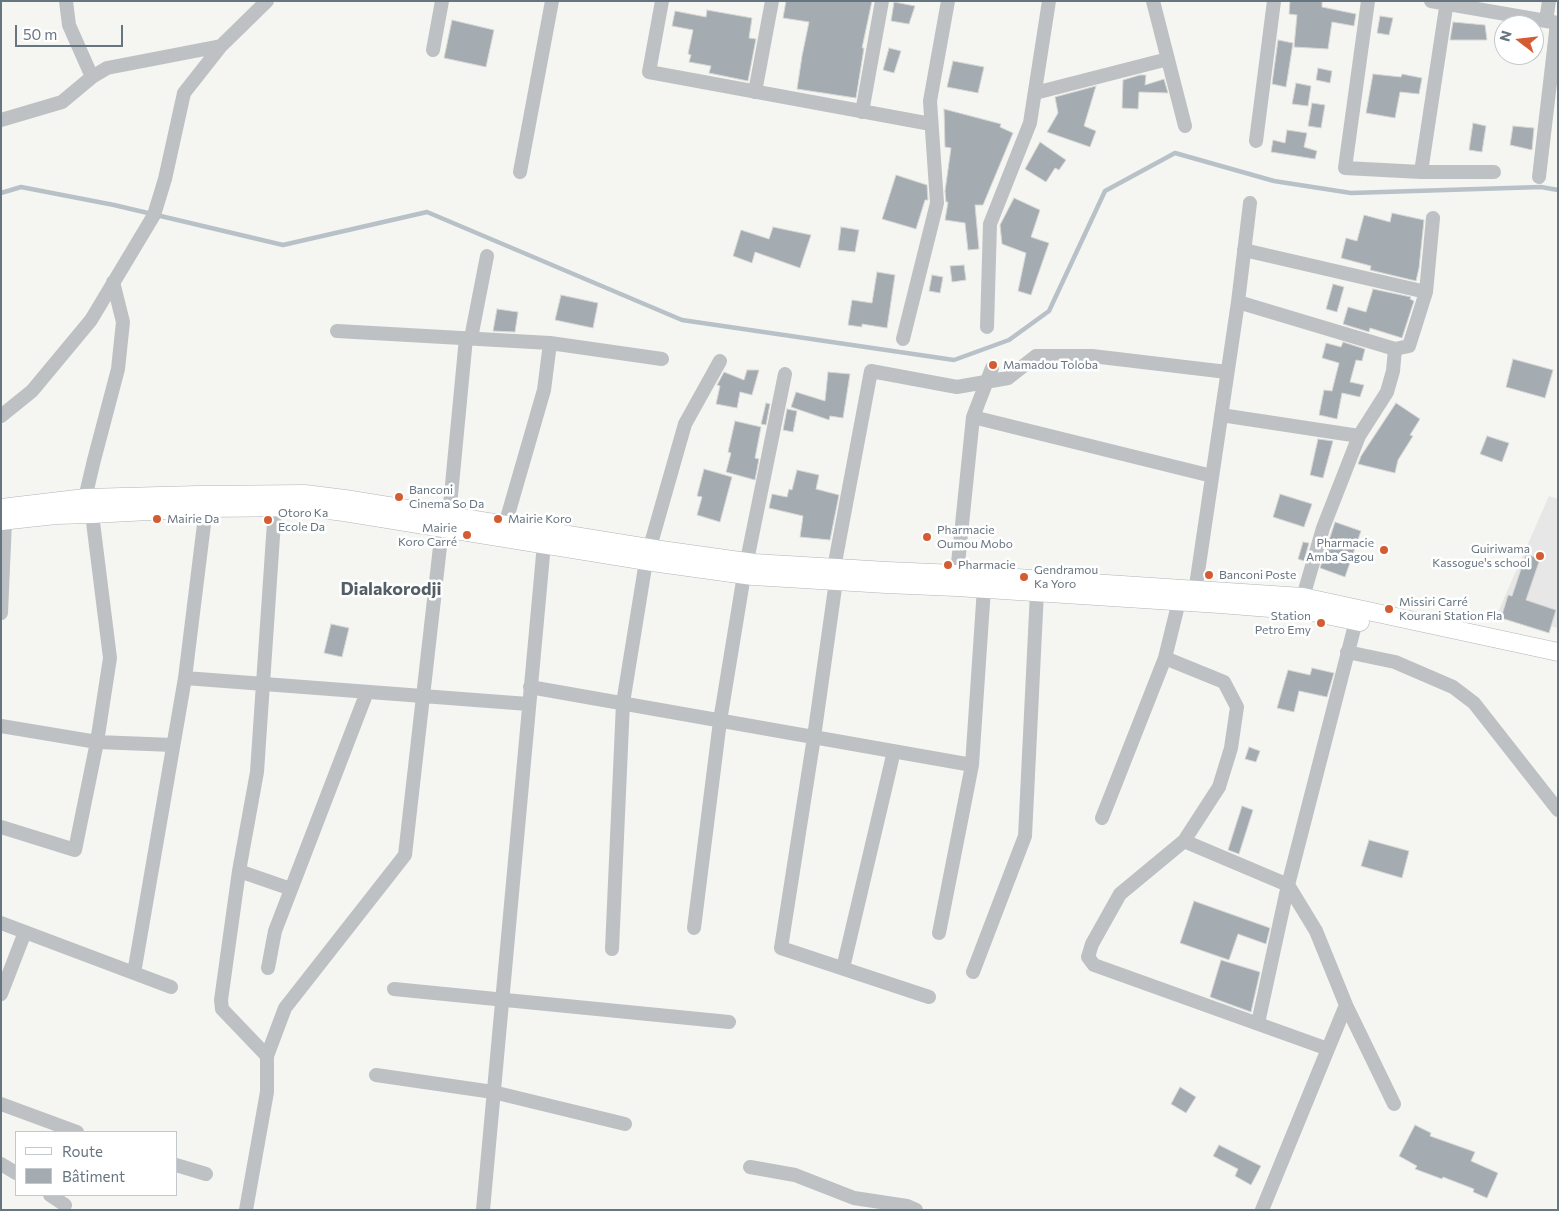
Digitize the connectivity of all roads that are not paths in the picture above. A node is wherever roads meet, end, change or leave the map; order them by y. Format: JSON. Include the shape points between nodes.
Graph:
{"nodes":[{"id":1,"x":66,"y":1,"type":"edge"},
{"id":2,"x":267,"y":1,"type":"edge"},
{"id":3,"x":442,"y":1,"type":"edge"},
{"id":4,"x":552,"y":1,"type":"edge"},
{"id":5,"x":662,"y":1,"type":"edge"},
{"id":6,"x":772,"y":1,"type":"edge"},
{"id":7,"x":882,"y":1,"type":"edge"},
{"id":8,"x":948,"y":1,"type":"edge"},
{"id":9,"x":1048,"y":1,"type":"edge"},
{"id":10,"x":1153,"y":1,"type":"edge"},
{"id":11,"x":1274,"y":1,"type":"edge"},
{"id":12,"x":1368,"y":1,"type":"edge"},
{"id":13,"x":1431,"y":1,"type":"edge"},
{"id":14,"x":1549,"y":1,"type":"edge"},
{"id":15,"x":1447,"y":3,"type":"edge"},
{"id":16,"x":1553,"y":23,"type":"edge"},
{"id":17,"x":221,"y":46,"type":"junction"},
{"id":18,"x":433,"y":50,"type":"dead end"},
{"id":19,"x":1168,"y":59,"type":"junction"},
{"id":20,"x":92,"y":77,"type":"junction"},
{"id":21,"x":755,"y":92,"type":"junction"},
{"id":22,"x":1035,"y":93,"type":"junction"},
{"id":23,"x":862,"y":112,"type":"junction"},
{"id":24,"x":1,"y":120,"type":"edge"},
{"id":25,"x":931,"y":124,"type":"junction"},
{"id":26,"x":1185,"y":126,"type":"dead end"},
{"id":27,"x":1256,"y":141,"type":"dead end"},
{"id":28,"x":520,"y":172,"type":"dead end"},
{"id":29,"x":1421,"y":172,"type":"junction"},
{"id":30,"x":1494,"y":172,"type":"dead end"},
{"id":31,"x":1539,"y":177,"type":"dead end"},
{"id":32,"x":1250,"y":203,"type":"dead end"},
{"id":33,"x":1433,"y":218,"type":"dead end"},
{"id":34,"x":1244,"y":250,"type":"junction"},
{"id":35,"x":487,"y":256,"type":"dead end"},
{"id":36,"x":113,"y":282,"type":"junction"},
{"id":37,"x":1426,"y":292,"type":"junction"},
{"id":38,"x":1238,"y":302,"type":"junction"},
{"id":39,"x":987,"y":327,"type":"dead end"},
{"id":40,"x":337,"y":331,"type":"dead end"},
{"id":41,"x":469,"y":338,"type":"junction"},
{"id":42,"x":903,"y":339,"type":"dead end"},
{"id":43,"x":550,"y":343,"type":"junction"},
{"id":44,"x":1395,"y":349,"type":"junction"},
{"id":45,"x":662,"y":359,"type":"dead end"},
{"id":46,"x":720,"y":361,"type":"dead end"},
{"id":47,"x":992,"y":368,"type":"dead end"},
{"id":48,"x":1228,"y":372,"type":"junction"},
{"id":49,"x":785,"y":374,"type":"dead end"},
{"id":50,"x":987,"y":382,"type":"junction"},
{"id":51,"x":1221,"y":415,"type":"junction"},
{"id":52,"x":1,"y":416,"type":"edge"},
{"id":53,"x":973,"y":417,"type":"junction"},
{"id":54,"x":1358,"y":436,"type":"junction"},
{"id":55,"x":1212,"y":476,"type":"junction"},
{"id":56,"x":89,"y":506,"type":"junction"},
{"id":57,"x":275,"y":507,"type":"junction"},
{"id":58,"x":206,"y":508,"type":"junction"},
{"id":59,"x":3,"y":517,"type":"edge"},
{"id":60,"x":445,"y":522,"type":"junction"},
{"id":61,"x":505,"y":525,"type":"junction"},
{"id":62,"x":544,"y":544,"type":"junction"},
{"id":63,"x":648,"y":555,"type":"junction"},
{"id":64,"x":745,"y":569,"type":"junction"},
{"id":65,"x":835,"y":575,"type":"junction"},
{"id":66,"x":956,"y":580,"type":"junction"},
{"id":67,"x":984,"y":588,"type":"junction"},
{"id":68,"x":1037,"y":592,"type":"junction"},
{"id":69,"x":1187,"y":595,"type":"junction"},
{"id":70,"x":1303,"y":597,"type":"junction"},
{"id":71,"x":1,"y":613,"type":"edge"},
{"id":72,"x":1356,"y":621,"type":"junction"},
{"id":73,"x":1347,"y":652,"type":"junction"},
{"id":74,"x":1558,"y":652,"type":"edge"},
{"id":75,"x":1165,"y":658,"type":"junction"},
{"id":76,"x":1558,"y":664,"type":"edge"},
{"id":77,"x":185,"y":678,"type":"junction"},
{"id":78,"x":263,"y":684,"type":"junction"},
{"id":79,"x":530,"y":687,"type":"junction"},
{"id":80,"x":367,"y":692,"type":"junction"},
{"id":81,"x":423,"y":696,"type":"junction"},
{"id":82,"x":623,"y":703,"type":"junction"},
{"id":83,"x":528,"y":704,"type":"junction"},
{"id":84,"x":720,"y":721,"type":"junction"},
{"id":85,"x":1,"y":726,"type":"edge"},
{"id":86,"x":814,"y":737,"type":"junction"},
{"id":87,"x":97,"y":742,"type":"junction"},
{"id":88,"x":173,"y":745,"type":"junction"},
{"id":89,"x":894,"y":751,"type":"junction"},
{"id":90,"x":972,"y":765,"type":"junction"},
{"id":91,"x":1558,"y":810,"type":"edge"},
{"id":92,"x":1102,"y":818,"type":"dead end"},
{"id":93,"x":1,"y":827,"type":"edge"},
{"id":94,"x":1184,"y":840,"type":"junction"},
{"id":95,"x":239,"y":871,"type":"junction"},
{"id":96,"x":1288,"y":885,"type":"junction"},
{"id":97,"x":291,"y":889,"type":"junction"},
{"id":98,"x":1,"y":923,"type":"edge"},
{"id":99,"x":694,"y":928,"type":"dead end"},
{"id":100,"x":25,"y":932,"type":"junction"},
{"id":101,"x":939,"y":933,"type":"dead end"},
{"id":102,"x":612,"y":949,"type":"dead end"},
{"id":103,"x":268,"y":968,"type":"dead end"},
{"id":104,"x":843,"y":968,"type":"junction"},
{"id":105,"x":973,"y":972,"type":"dead end"},
{"id":106,"x":134,"y":973,"type":"junction"},
{"id":107,"x":171,"y":987,"type":"dead end"},
{"id":108,"x":394,"y":990,"type":"dead end"},
{"id":109,"x":1,"y":994,"type":"edge"},
{"id":110,"x":929,"y":997,"type":"dead end"},
{"id":111,"x":502,"y":1000,"type":"junction"},
{"id":112,"x":1346,"y":1005,"type":"junction"},
{"id":113,"x":729,"y":1022,"type":"dead end"},
{"id":114,"x":1258,"y":1023,"type":"junction"},
{"id":115,"x":1328,"y":1049,"type":"junction"},
{"id":116,"x":268,"y":1056,"type":"junction"},
{"id":117,"x":376,"y":1075,"type":"dead end"},
{"id":118,"x":493,"y":1092,"type":"junction"},
{"id":119,"x":1,"y":1104,"type":"edge"},
{"id":120,"x":1394,"y":1104,"type":"dead end"},
{"id":121,"x":625,"y":1124,"type":"dead end"},
{"id":122,"x":74,"y":1131,"type":"edge"},
{"id":123,"x":1,"y":1164,"type":"edge"},
{"id":124,"x":178,"y":1165,"type":"edge"},
{"id":125,"x":750,"y":1168,"type":"dead end"},
{"id":126,"x":15,"y":1172,"type":"edge"},
{"id":127,"x":206,"y":1174,"type":"dead end"},
{"id":128,"x":52,"y":1196,"type":"edge"},
{"id":129,"x":66,"y":1203,"type":"edge"},
{"id":130,"x":246,"y":1210,"type":"edge"},
{"id":131,"x":483,"y":1210,"type":"edge"},
{"id":132,"x":916,"y":1210,"type":"edge"},
{"id":133,"x":1262,"y":1210,"type":"edge"}],
"edges":[{"from":1,"to":20,"type":"street","via":[[69,26]]},
{"from":2,"to":17,"type":"street"},
{"from":3,"to":18,"type":"street"},
{"from":4,"to":28,"type":"street"},
{"from":5,"to":21,"type":"street","via":[[649,72]]},
{"from":6,"to":21,"type":"street"},
{"from":7,"to":23,"type":"street"},
{"from":8,"to":25,"type":"street","via":[[930,101]]},
{"from":9,"to":22,"type":"street"},
{"from":10,"to":19,"type":"street"},
{"from":11,"to":27,"type":"street"},
{"from":12,"to":29,"type":"street","via":[[1345,167]]},
{"from":13,"to":15,"type":"street"},
{"from":14,"to":16,"type":"street"},
{"from":15,"to":16,"type":"street"},
{"from":15,"to":29,"type":"street"},
{"from":16,"to":31,"type":"street"},
{"from":17,"to":20,"type":"street","via":[[107,68]]},
{"from":17,"to":36,"type":"street","via":[[184,93],[154,215]]},
{"from":19,"to":22,"type":"street"},
{"from":19,"to":26,"type":"street"},
{"from":20,"to":24,"type":"street","via":[[62,102]]},
{"from":21,"to":23,"type":"street"},
{"from":22,"to":39,"type":"street","via":[[1030,122],[990,224]]},
{"from":23,"to":25,"type":"street"},
{"from":25,"to":42,"type":"street","via":[[937,203]]},
{"from":29,"to":30,"type":"street"},
{"from":32,"to":34,"type":"street"},
{"from":33,"to":37,"type":"street"},
{"from":34,"to":37,"type":"street"},
{"from":34,"to":38,"type":"street"},
{"from":35,"to":41,"type":"street"},
{"from":36,"to":52,"type":"street","via":[[91,320],[32,391]]},
{"from":36,"to":56,"type":"street","via":[[123,322],[118,369],[94,460]]},
{"from":37,"to":44,"type":"street","via":[[1410,344]]},
{"from":38,"to":44,"type":"street"},
{"from":38,"to":48,"type":"street"},
{"from":40,"to":41,"type":"street"},
{"from":41,"to":43,"type":"street"},
{"from":41,"to":60,"type":"street"},
{"from":43,"to":45,"type":"street"},
{"from":43,"to":61,"type":"street","via":[[544,390]]},
{"from":44,"to":54,"type":"street","via":[[1387,392]]},
{"from":46,"to":63,"type":"street","via":[[685,424]]},
{"from":47,"to":50,"type":"street"},
{"from":48,"to":50,"type":"street","via":[[1092,356],[1036,356],[1008,378]]},
{"from":48,"to":51,"type":"street"},
{"from":49,"to":64,"type":"street"},
{"from":50,"to":53,"type":"street"},
{"from":50,"to":65,"type":"street","via":[[957,388],[871,371]]},
{"from":51,"to":54,"type":"street"},
{"from":51,"to":55,"type":"street"},
{"from":53,"to":55,"type":"street"},
{"from":53,"to":66,"type":"street"},
{"from":54,"to":70,"type":"street","via":[[1323,528]]},
{"from":55,"to":69,"type":"street"},
{"from":56,"to":58,"type":"main road"},
{"from":56,"to":59,"type":"main road","via":[[56,515]]},
{"from":56,"to":60,"type":"main road","via":[[198,495],[305,494],[345,499]]},
{"from":56,"to":87,"type":"street","via":[[110,658]]},
{"from":57,"to":58,"type":"main road"},
{"from":57,"to":60,"type":"main road","via":[[304,507]]},
{"from":57,"to":78,"type":"street"},
{"from":58,"to":77,"type":"street"},
{"from":59,"to":71,"type":"street"},
{"from":60,"to":61,"type":"main road"},
{"from":60,"to":62,"type":"main road"},
{"from":60,"to":81,"type":"street"},
{"from":61,"to":63,"type":"main road"},
{"from":62,"to":63,"type":"main road"},
{"from":62,"to":79,"type":"street"},
{"from":63,"to":64,"type":"main road"},
{"from":63,"to":82,"type":"street"},
{"from":64,"to":65,"type":"main road"},
{"from":64,"to":84,"type":"street"},
{"from":65,"to":66,"type":"main road"},
{"from":65,"to":86,"type":"street"},
{"from":66,"to":67,"type":"main road"},
{"from":66,"to":69,"type":"main road"},
{"from":67,"to":68,"type":"main road"},
{"from":67,"to":90,"type":"street"},
{"from":68,"to":69,"type":"main road"},
{"from":68,"to":105,"type":"street","via":[[1025,836]]},
{"from":69,"to":70,"type":"main road"},
{"from":69,"to":72,"type":"main road"},
{"from":69,"to":75,"type":"street"},
{"from":70,"to":74,"type":"main road"},
{"from":72,"to":73,"type":"street"},
{"from":72,"to":76,"type":"main road"},
{"from":73,"to":91,"type":"street","via":[[1395,662],[1453,687],[1474,703]]},
{"from":73,"to":96,"type":"street"},
{"from":75,"to":92,"type":"street"},
{"from":75,"to":94,"type":"street","via":[[1224,682],[1237,707],[1231,748],[1219,787]]},
{"from":77,"to":78,"type":"street"},
{"from":77,"to":88,"type":"street"},
{"from":78,"to":80,"type":"street"},
{"from":78,"to":95,"type":"street","via":[[257,772]]},
{"from":79,"to":82,"type":"street"},
{"from":79,"to":83,"type":"street"},
{"from":80,"to":81,"type":"street"},
{"from":80,"to":97,"type":"street"},
{"from":81,"to":83,"type":"street"},
{"from":81,"to":116,"type":"street","via":[[405,855],[285,1008]]},
{"from":82,"to":84,"type":"street"},
{"from":82,"to":102,"type":"street"},
{"from":83,"to":111,"type":"street"},
{"from":84,"to":86,"type":"street"},
{"from":84,"to":99,"type":"street"},
{"from":85,"to":87,"type":"street"},
{"from":86,"to":89,"type":"street"},
{"from":86,"to":104,"type":"street","via":[[781,948]]},
{"from":87,"to":88,"type":"street"},
{"from":87,"to":93,"type":"street","via":[[75,850]]},
{"from":88,"to":106,"type":"street"},
{"from":89,"to":90,"type":"street"},
{"from":89,"to":104,"type":"street"},
{"from":90,"to":101,"type":"street"},
{"from":94,"to":96,"type":"street"},
{"from":94,"to":114,"type":"street","via":[[1120,894],[1088,957],[1094,965]]},
{"from":95,"to":97,"type":"street"},
{"from":95,"to":116,"type":"street","via":[[222,1009]]},
{"from":96,"to":112,"type":"street","via":[[1316,931]]},
{"from":96,"to":114,"type":"street"},
{"from":97,"to":103,"type":"street","via":[[275,931]]},
{"from":98,"to":100,"type":"street"},
{"from":100,"to":106,"type":"street"},
{"from":100,"to":109,"type":"street"},
{"from":104,"to":110,"type":"street"},
{"from":106,"to":107,"type":"street"},
{"from":108,"to":111,"type":"street"},
{"from":111,"to":113,"type":"street"},
{"from":111,"to":118,"type":"street"},
{"from":112,"to":115,"type":"street"},
{"from":112,"to":120,"type":"street"},
{"from":114,"to":115,"type":"street"},
{"from":115,"to":133,"type":"street"},
{"from":116,"to":130,"type":"street","via":[[267,1092]]},
{"from":117,"to":118,"type":"street"},
{"from":118,"to":121,"type":"street"},
{"from":118,"to":131,"type":"street"},
{"from":119,"to":122,"type":"street"},
{"from":123,"to":126,"type":"street"},
{"from":124,"to":127,"type":"street"},
{"from":125,"to":132,"type":"street","via":[[795,1175],[854,1198]]},
{"from":128,"to":129,"type":"street"}]}
